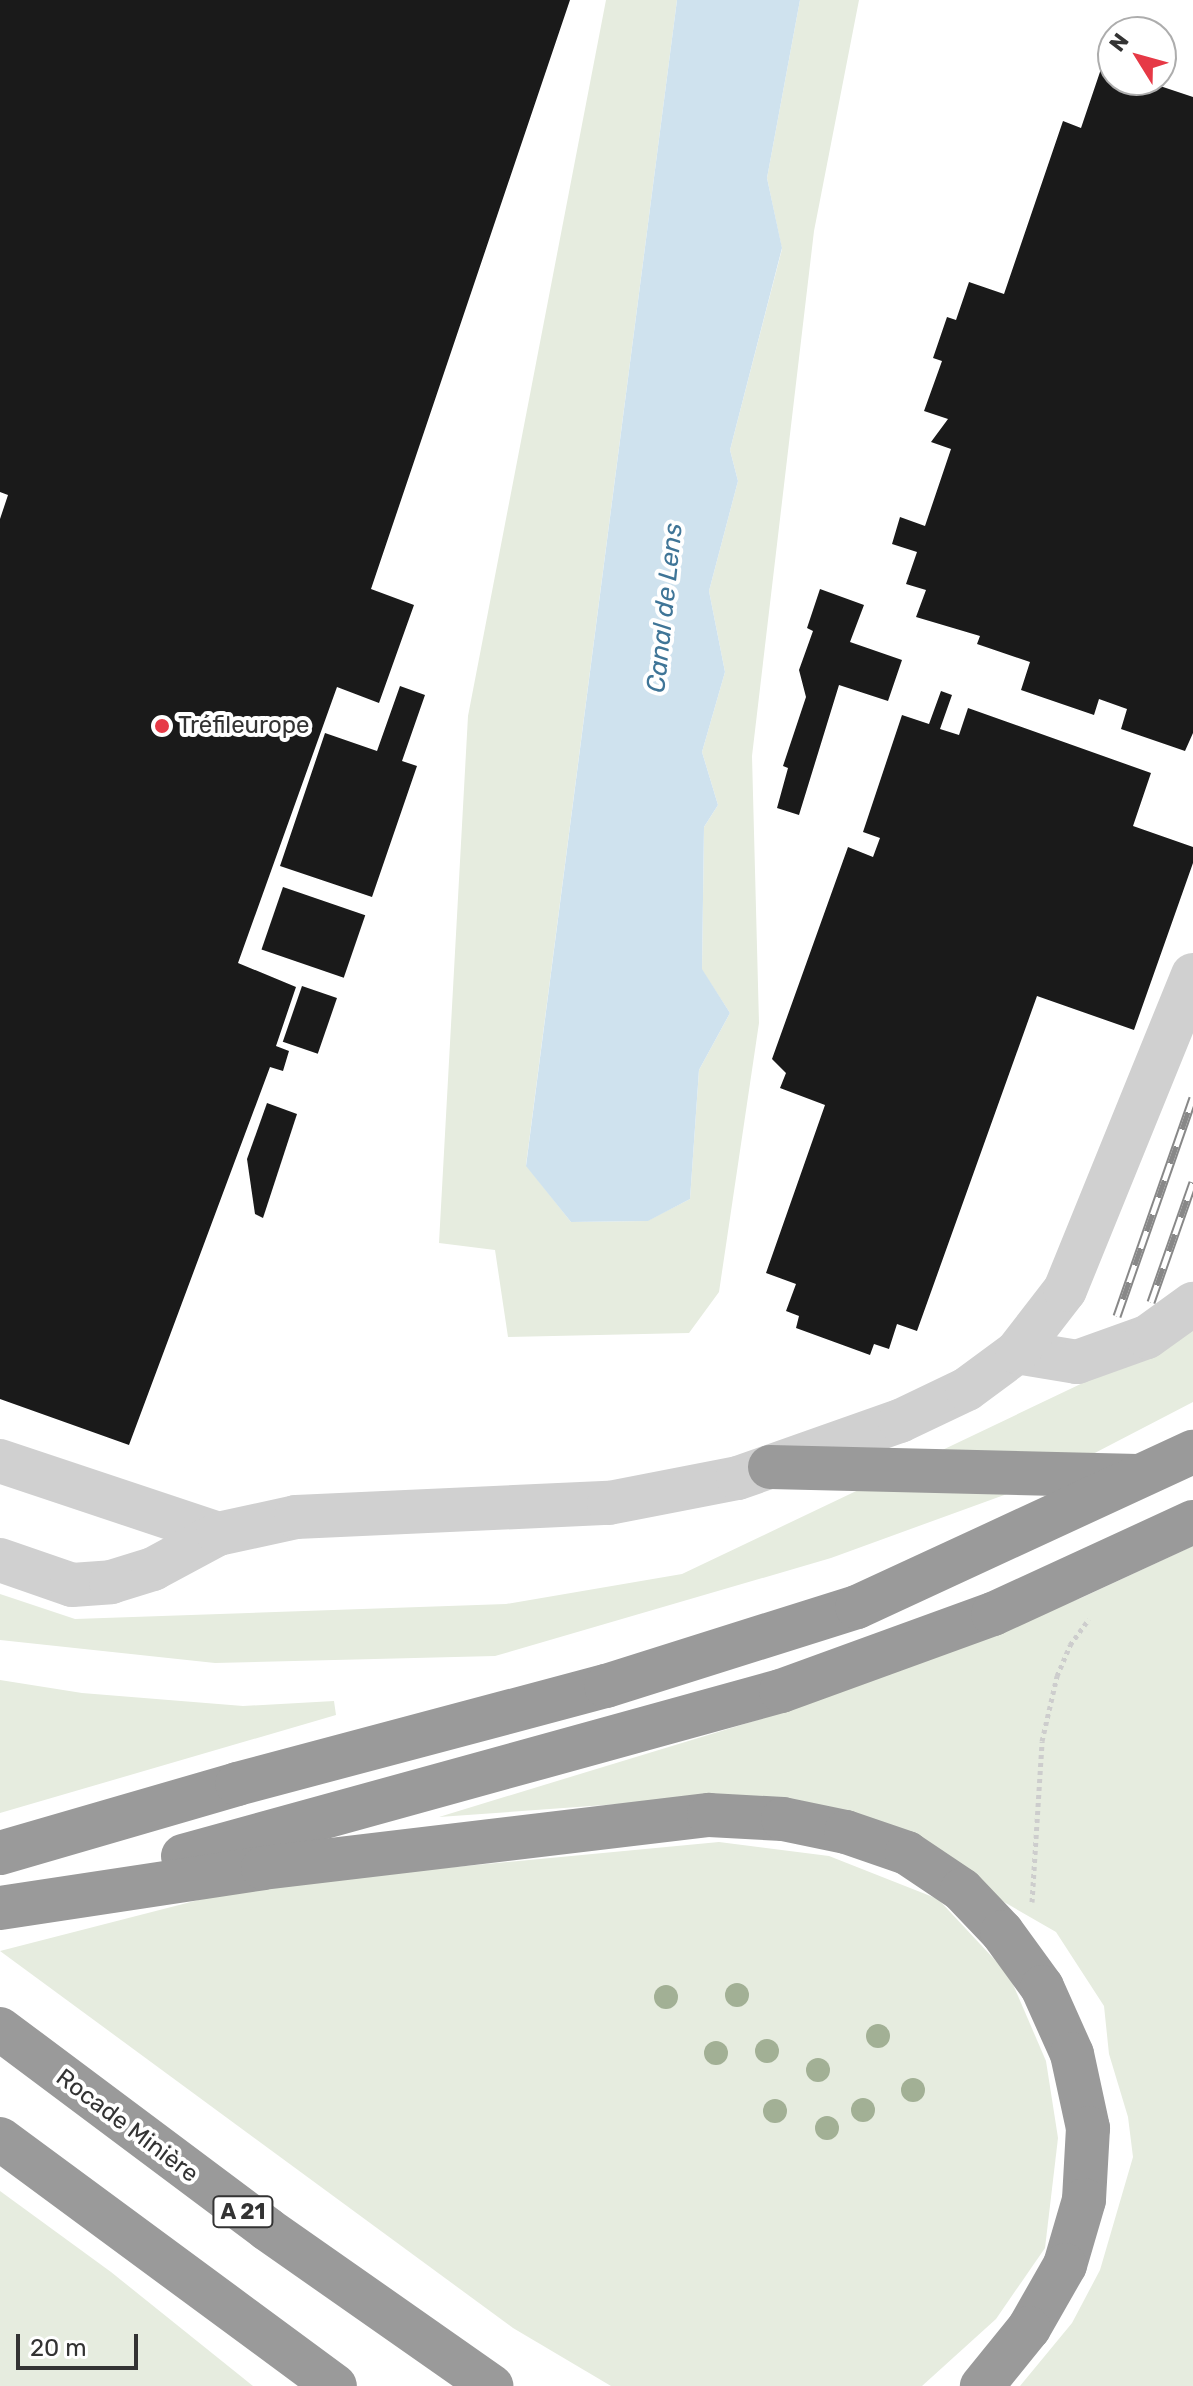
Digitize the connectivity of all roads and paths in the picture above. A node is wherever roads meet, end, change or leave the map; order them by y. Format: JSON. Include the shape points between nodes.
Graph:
{"nodes":[{"id":1,"x":1193,"y":975,"type":"edge"},
{"id":2,"x":1193,"y":1304,"type":"edge"},
{"id":3,"x":1017,"y":1352,"type":"junction"},
{"id":4,"x":1193,"y":1452,"type":"edge"},
{"id":5,"x":0,"y":1461,"type":"edge"},
{"id":6,"x":770,"y":1467,"type":"junction"},
{"id":7,"x":1149,"y":1477,"type":"junction"},
{"id":8,"x":1193,"y":1522,"type":"edge"},
{"id":9,"x":218,"y":1534,"type":"junction"},
{"id":10,"x":0,"y":1560,"type":"edge"},
{"id":11,"x":1096,"y":1609,"type":"dead end"},
{"id":12,"x":0,"y":1853,"type":"edge"},
{"id":13,"x":0,"y":1908,"type":"edge"},
{"id":14,"x":1030,"y":1971,"type":"junction"},
{"id":15,"x":0,"y":2029,"type":"edge"},
{"id":16,"x":0,"y":2139,"type":"edge"},
{"id":17,"x":335,"y":2386,"type":"edge"},
{"id":18,"x":491,"y":2386,"type":"edge"},
{"id":19,"x":982,"y":2386,"type":"edge"}],
"edges":[{"from":1,"to":3,"type":"lane","via":[[1065,1290]]},
{"from":2,"to":3,"type":"lane","via":[[1147,1337],[1077,1362]]},
{"from":3,"to":6,"type":"lane","via":[[967,1389],[900,1421]]},
{"from":4,"to":7,"type":"highway"},
{"from":5,"to":9,"type":"lane"},
{"from":6,"to":7,"type":"highway"},
{"from":6,"to":9,"type":"lane","via":[[609,1503],[296,1517]]},
{"from":7,"to":12,"type":"highway","via":[[857,1607],[606,1686]]},
{"from":8,"to":13,"type":"highway","via":[[993,1614],[781,1691]]},
{"from":9,"to":10,"type":"lane","via":[[153,1569],[111,1582],[72,1585]]},
{"from":11,"to":14,"type":"path","via":[[1065,1655],[1042,1741]]},
{"from":13,"to":14,"type":"highway","via":[[263,1868],[609,1825],[709,1815],[783,1819],[846,1832],[907,1853],[962,1890]]},
{"from":14,"to":19,"type":"highway","via":[[1072,2054],[1088,2128],[1084,2200],[1065,2265],[1029,2328]]},
{"from":15,"to":18,"type":"highway","name":"Rocade Minière","number":"A 21","via":[[267,2229]]},
{"from":16,"to":17,"type":"highway"}]}
